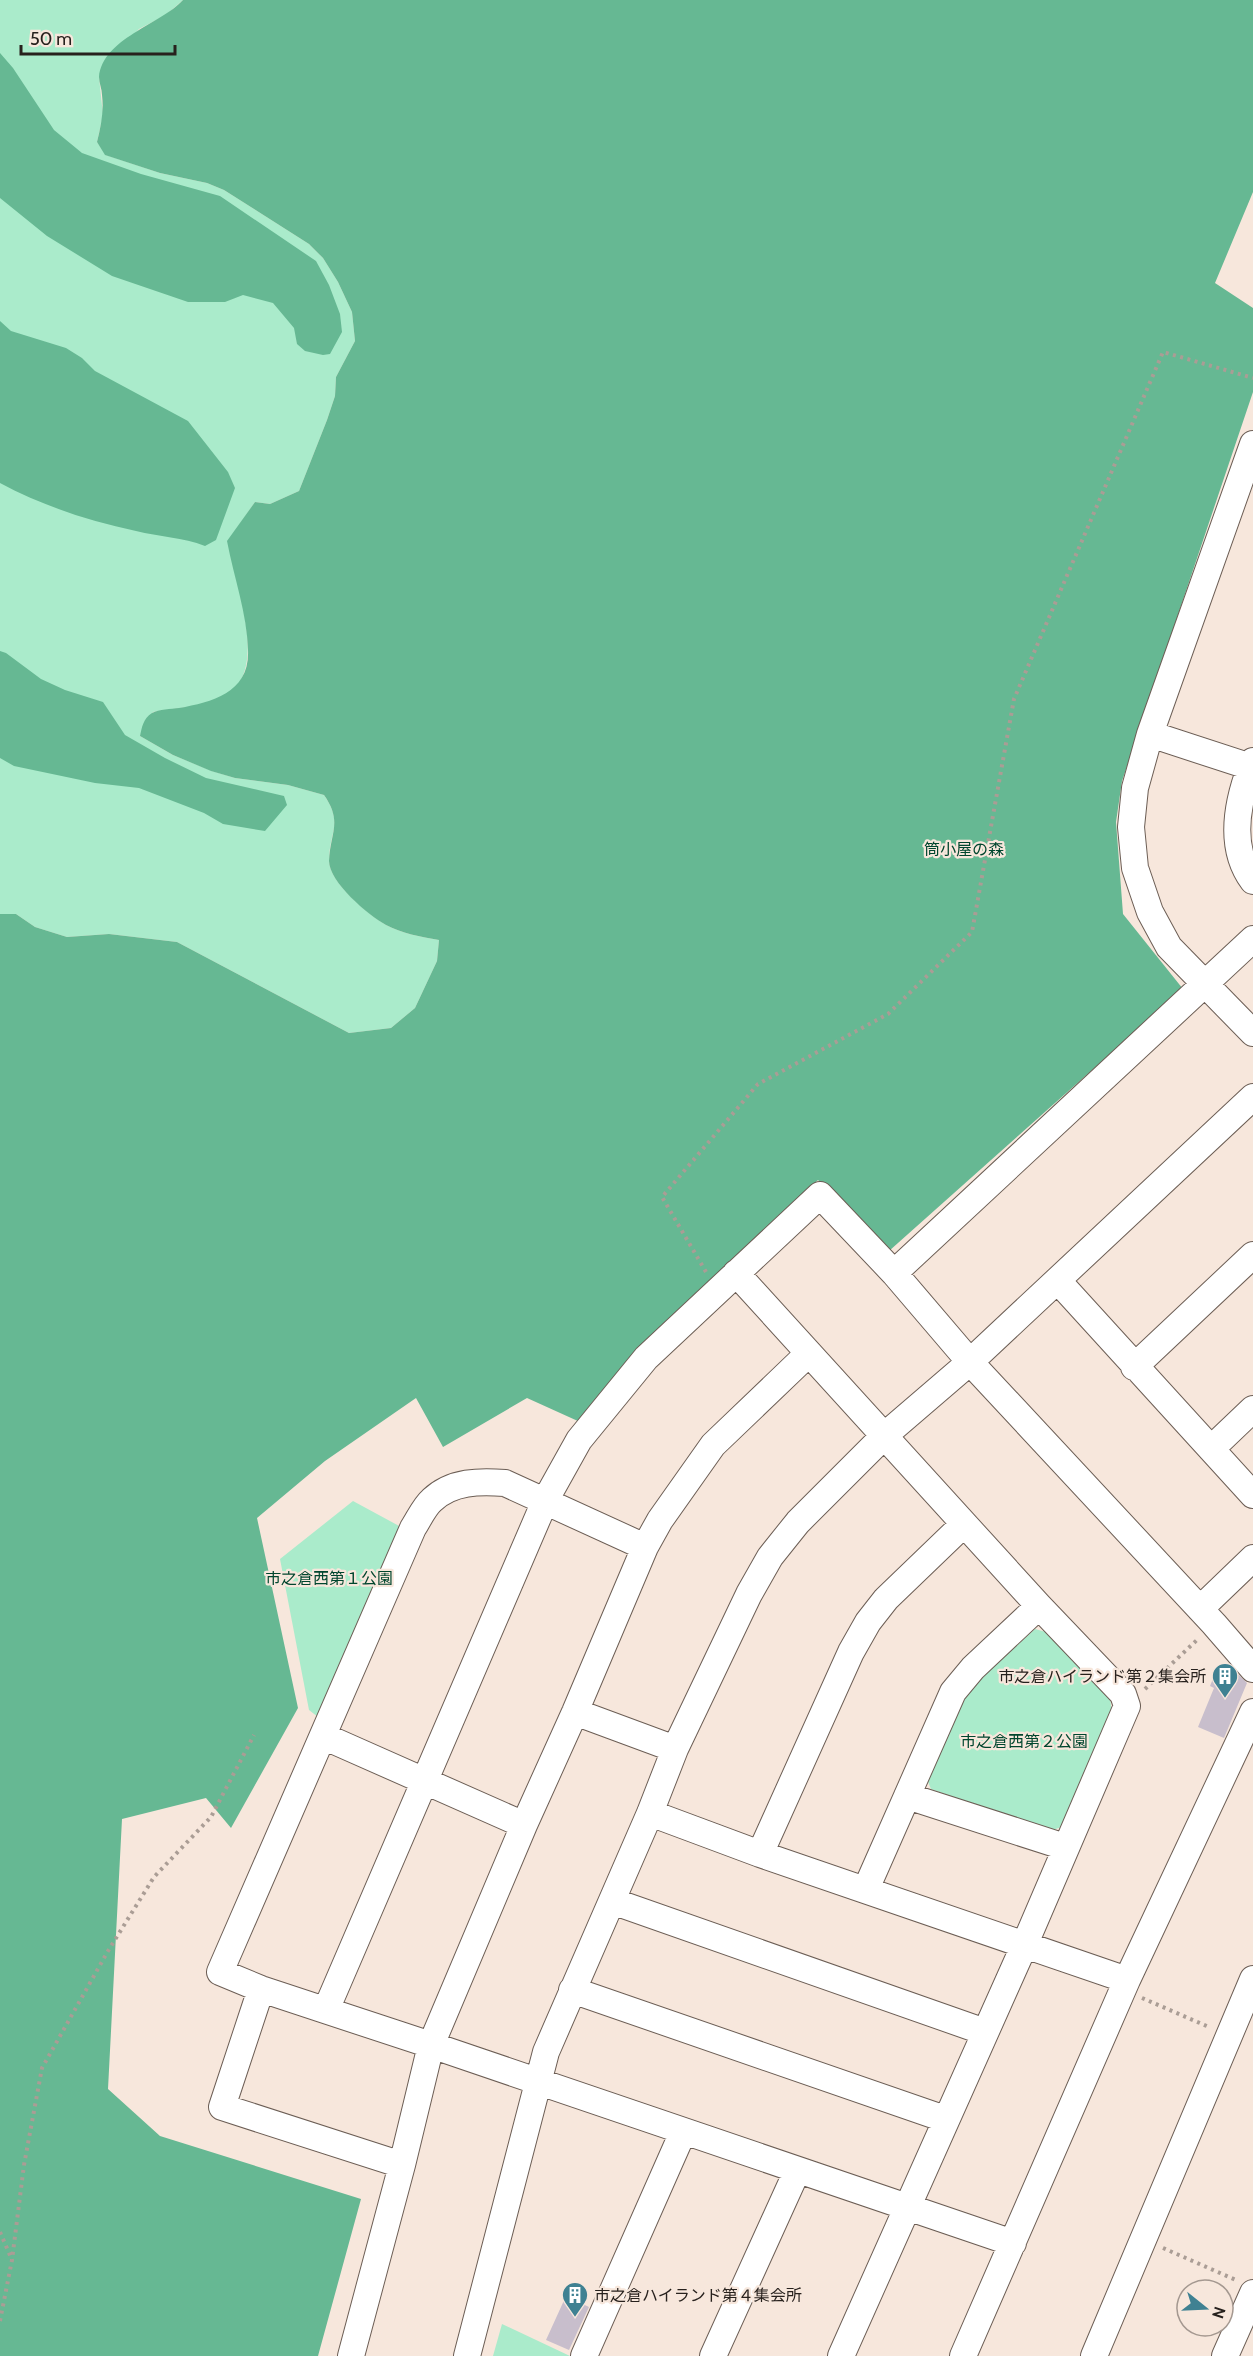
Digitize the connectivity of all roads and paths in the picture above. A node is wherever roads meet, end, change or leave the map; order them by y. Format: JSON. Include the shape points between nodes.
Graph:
{"nodes":[{"id":1,"x":1253,"y":378,"type":"edge"},
{"id":2,"x":1253,"y":444,"type":"edge"},
{"id":3,"x":1150,"y":734,"type":"junction"},
{"id":4,"x":1252,"y":764,"type":"edge"},
{"id":5,"x":1253,"y":881,"type":"edge"},
{"id":6,"x":1253,"y":939,"type":"edge"},
{"id":7,"x":1205,"y":982,"type":"junction"},
{"id":8,"x":1253,"y":1033,"type":"edge"},
{"id":9,"x":1253,"y":1097,"type":"edge"},
{"id":10,"x":1253,"y":1255,"type":"edge"},
{"id":11,"x":894,"y":1272,"type":"junction"},
{"id":12,"x":736,"y":1273,"type":"junction"},
{"id":13,"x":1058,"y":1281,"type":"junction"},
{"id":14,"x":717,"y":1291,"type":"junction"},
{"id":15,"x":808,"y":1354,"type":"junction"},
{"id":16,"x":970,"y":1362,"type":"junction"},
{"id":17,"x":1134,"y":1367,"type":"junction"},
{"id":18,"x":1253,"y":1409,"type":"edge"},
{"id":19,"x":885,"y":1435,"type":"junction"},
{"id":20,"x":1211,"y":1449,"type":"junction"},
{"id":21,"x":1253,"y":1495,"type":"edge"},
{"id":22,"x":545,"y":1501,"type":"junction"},
{"id":23,"x":964,"y":1524,"type":"junction"},
{"id":24,"x":645,"y":1547,"type":"junction"},
{"id":25,"x":1253,"y":1558,"type":"edge"},
{"id":26,"x":1039,"y":1606,"type":"junction"},
{"id":27,"x":1207,"y":1617,"type":"junction"},
{"id":28,"x":1253,"y":1669,"type":"edge"},
{"id":29,"x":1127,"y":1706,"type":"junction"},
{"id":30,"x":575,"y":1712,"type":"junction"},
{"id":31,"x":1253,"y":1712,"type":"edge"},
{"id":32,"x":254,"y":1736,"type":"dead end"},
{"id":33,"x":322,"y":1736,"type":"junction"},
{"id":34,"x":675,"y":1749,"type":"junction"},
{"id":35,"x":423,"y":1782,"type":"junction"},
{"id":36,"x":907,"y":1796,"type":"junction"},
{"id":37,"x":650,"y":1813,"type":"junction"},
{"id":38,"x":524,"y":1825,"type":"junction"},
{"id":39,"x":1065,"y":1847,"type":"junction"},
{"id":40,"x":760,"y":1854,"type":"junction"},
{"id":41,"x":867,"y":1889,"type":"junction"},
{"id":42,"x":612,"y":1901,"type":"junction"},
{"id":43,"x":1023,"y":1946,"type":"junction"},
{"id":44,"x":1253,"y":1979,"type":"edge"},
{"id":45,"x":1125,"y":1985,"type":"junction"},
{"id":46,"x":261,"y":1989,"type":"junction"},
{"id":47,"x":572,"y":1990,"type":"junction"},
{"id":48,"x":326,"y":2010,"type":"junction"},
{"id":49,"x":985,"y":2032,"type":"junction"},
{"id":50,"x":1229,"y":2036,"type":"junction"},
{"id":51,"x":431,"y":2045,"type":"junction"},
{"id":52,"x":538,"y":2082,"type":"junction"},
{"id":53,"x":945,"y":2119,"type":"junction"},
{"id":54,"x":683,"y":2133,"type":"junction"},
{"id":55,"x":402,"y":2165,"type":"junction"},
{"id":56,"x":797,"y":2171,"type":"junction"},
{"id":57,"x":908,"y":2208,"type":"junction"},
{"id":58,"x":0,"y":2232,"type":"edge"},
{"id":59,"x":1144,"y":2240,"type":"junction"},
{"id":60,"x":1013,"y":2243,"type":"junction"},
{"id":61,"x":12,"y":2260,"type":"junction"},
{"id":62,"x":1247,"y":2287,"type":"edge"},
{"id":63,"x":0,"y":2322,"type":"edge"},
{"id":64,"x":351,"y":2356,"type":"edge"},
{"id":65,"x":467,"y":2356,"type":"edge"},
{"id":66,"x":584,"y":2356,"type":"edge"},
{"id":67,"x":713,"y":2356,"type":"edge"},
{"id":68,"x":841,"y":2356,"type":"edge"},
{"id":69,"x":963,"y":2356,"type":"edge"},
{"id":70,"x":1094,"y":2356,"type":"edge"},
{"id":71,"x":1225,"y":2356,"type":"edge"}],
"edges":[{"from":1,"to":14,"type":"path","via":[[1163,352],[1014,699],[972,932],[888,1014],[758,1084],[662,1197]]},
{"from":2,"to":3,"type":"street"},
{"from":3,"to":4,"type":"street"},
{"from":3,"to":7,"type":"street","via":[[1135,788],[1131,827],[1136,868],[1150,912],[1169,947]]},
{"from":4,"to":5,"type":"street","via":[[1236,833]]},
{"from":6,"to":7,"type":"street"},
{"from":7,"to":8,"type":"street"},
{"from":7,"to":11,"type":"street"},
{"from":9,"to":13,"type":"street"},
{"from":10,"to":17,"type":"street"},
{"from":11,"to":12,"type":"street","via":[[820,1195]]},
{"from":11,"to":16,"type":"street"},
{"from":12,"to":14,"type":"street"},
{"from":12,"to":15,"type":"street"},
{"from":13,"to":16,"type":"street"},
{"from":13,"to":17,"type":"street"},
{"from":14,"to":22,"type":"street","via":[[646,1358],[609,1402],[579,1440]]},
{"from":15,"to":19,"type":"street"},
{"from":15,"to":24,"type":"street","via":[[713,1445]]},
{"from":16,"to":19,"type":"street"},
{"from":16,"to":27,"type":"street"},
{"from":17,"to":20,"type":"street"},
{"from":18,"to":20,"type":"street"},
{"from":19,"to":23,"type":"street"},
{"from":19,"to":34,"type":"street","via":[[798,1522],[770,1557]]},
{"from":20,"to":21,"type":"street"},
{"from":22,"to":24,"type":"street"},
{"from":22,"to":33,"type":"street","via":[[506,1484],[481,1481],[460,1484],[433,1499],[413,1528]]},
{"from":22,"to":35,"type":"street"},
{"from":23,"to":26,"type":"street"},
{"from":23,"to":40,"type":"street","via":[[886,1599],[868,1622]]},
{"from":24,"to":30,"type":"street"},
{"from":25,"to":27,"type":"street"},
{"from":26,"to":29,"type":"street","via":[[1123,1694]]},
{"from":26,"to":36,"type":"street","via":[[953,1692]]},
{"from":27,"to":28,"type":"street"},
{"from":27,"to":29,"type":"path"},
{"from":29,"to":39,"type":"street"},
{"from":30,"to":34,"type":"street"},
{"from":30,"to":38,"type":"street"},
{"from":31,"to":45,"type":"street"},
{"from":32,"to":61,"type":"path","via":[[210,1817],[154,1877],[42,2068]]},
{"from":33,"to":35,"type":"street"},
{"from":33,"to":46,"type":"street","via":[[220,1972]]},
{"from":34,"to":37,"type":"street"},
{"from":35,"to":38,"type":"street"},
{"from":35,"to":48,"type":"street"},
{"from":36,"to":39,"type":"street"},
{"from":36,"to":41,"type":"street"},
{"from":37,"to":40,"type":"street"},
{"from":37,"to":42,"type":"street"},
{"from":38,"to":51,"type":"street"},
{"from":39,"to":43,"type":"street"},
{"from":40,"to":41,"type":"street"},
{"from":41,"to":43,"type":"street"},
{"from":42,"to":47,"type":"street"},
{"from":42,"to":49,"type":"street"},
{"from":43,"to":45,"type":"street"},
{"from":43,"to":49,"type":"street"},
{"from":44,"to":50,"type":"street"},
{"from":45,"to":50,"type":"path"},
{"from":45,"to":60,"type":"street"},
{"from":46,"to":48,"type":"street"},
{"from":46,"to":55,"type":"street","via":[[222,2107]]},
{"from":47,"to":52,"type":"street"},
{"from":47,"to":53,"type":"street"},
{"from":48,"to":51,"type":"street"},
{"from":49,"to":53,"type":"street"},
{"from":50,"to":59,"type":"street"},
{"from":51,"to":52,"type":"street"},
{"from":51,"to":55,"type":"street"},
{"from":52,"to":54,"type":"street"},
{"from":52,"to":65,"type":"street"},
{"from":53,"to":57,"type":"street"},
{"from":54,"to":56,"type":"street"},
{"from":54,"to":66,"type":"street"},
{"from":55,"to":64,"type":"street"},
{"from":56,"to":57,"type":"street"},
{"from":56,"to":67,"type":"street"},
{"from":57,"to":60,"type":"street"},
{"from":57,"to":68,"type":"street"},
{"from":58,"to":61,"type":"path"},
{"from":59,"to":62,"type":"path"},
{"from":59,"to":70,"type":"street"},
{"from":60,"to":69,"type":"street"},
{"from":61,"to":63,"type":"path"},
{"from":62,"to":71,"type":"street"}]}
